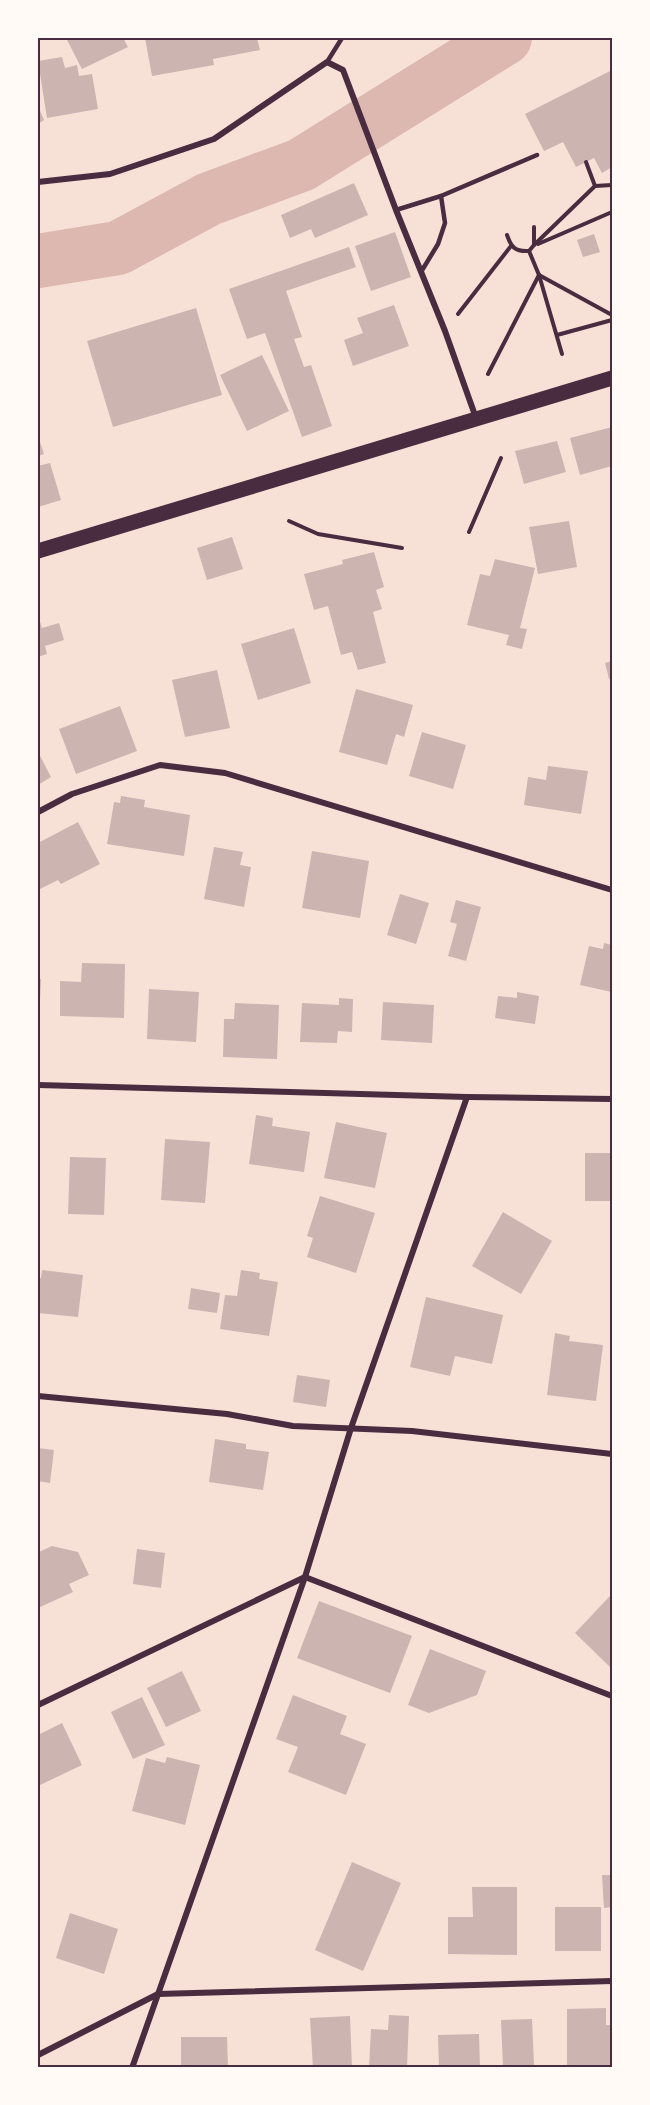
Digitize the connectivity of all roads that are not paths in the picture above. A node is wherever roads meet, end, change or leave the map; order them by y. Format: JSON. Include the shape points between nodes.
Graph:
{"nodes":[{"id":1,"x":342,"y":38,"type":"edge"},
{"id":2,"x":327,"y":62,"type":"junction"},
{"id":3,"x":537,"y":155,"type":"dead end"},
{"id":4,"x":38,"y":182,"type":"edge"},
{"id":5,"x":441,"y":196,"type":"junction"},
{"id":6,"x":396,"y":210,"type":"junction"},
{"id":7,"x":422,"y":272,"type":"junction"},
{"id":8,"x":612,"y":378,"type":"edge"},
{"id":9,"x":476,"y":418,"type":"junction"},
{"id":10,"x":38,"y":551,"type":"edge"},
{"id":11,"x":38,"y":812,"type":"edge"},
{"id":12,"x":612,"y":890,"type":"edge"},
{"id":13,"x":38,"y":1085,"type":"edge"},
{"id":14,"x":467,"y":1097,"type":"junction"},
{"id":15,"x":612,"y":1099,"type":"edge"},
{"id":16,"x":38,"y":1396,"type":"edge"},
{"id":17,"x":351,"y":1428,"type":"junction"},
{"id":18,"x":612,"y":1454,"type":"edge"},
{"id":19,"x":305,"y":1577,"type":"junction"},
{"id":20,"x":612,"y":1696,"type":"edge"},
{"id":21,"x":38,"y":1705,"type":"edge"},
{"id":22,"x":612,"y":1981,"type":"edge"},
{"id":23,"x":158,"y":1994,"type":"junction"},
{"id":24,"x":38,"y":2055,"type":"edge"},
{"id":25,"x":132,"y":2067,"type":"edge"}],
"edges":[{"from":1,"to":2,"type":"lane"},
{"from":2,"to":4,"type":"street","via":[[214,139],[110,174]]},
{"from":2,"to":6,"type":"street","via":[[343,70]]},
{"from":3,"to":5,"type":"lane"},
{"from":5,"to":6,"type":"lane"},
{"from":5,"to":7,"type":"lane","via":[[445,223]]},
{"from":6,"to":7,"type":"street"},
{"from":7,"to":9,"type":"street"},
{"from":8,"to":9,"type":"main road"},
{"from":9,"to":10,"type":"main road"},
{"from":11,"to":12,"type":"street","via":[[72,794],[160,765],[214,772]]},
{"from":13,"to":14,"type":"street"},
{"from":14,"to":15,"type":"street"},
{"from":14,"to":17,"type":"street"},
{"from":16,"to":17,"type":"street","via":[[227,1414],[293,1426]]},
{"from":17,"to":18,"type":"street","via":[[412,1431]]},
{"from":17,"to":19,"type":"street"},
{"from":19,"to":20,"type":"street"},
{"from":19,"to":21,"type":"street"},
{"from":19,"to":23,"type":"street"},
{"from":22,"to":23,"type":"street"},
{"from":23,"to":24,"type":"street"},
{"from":23,"to":25,"type":"street"}]}
